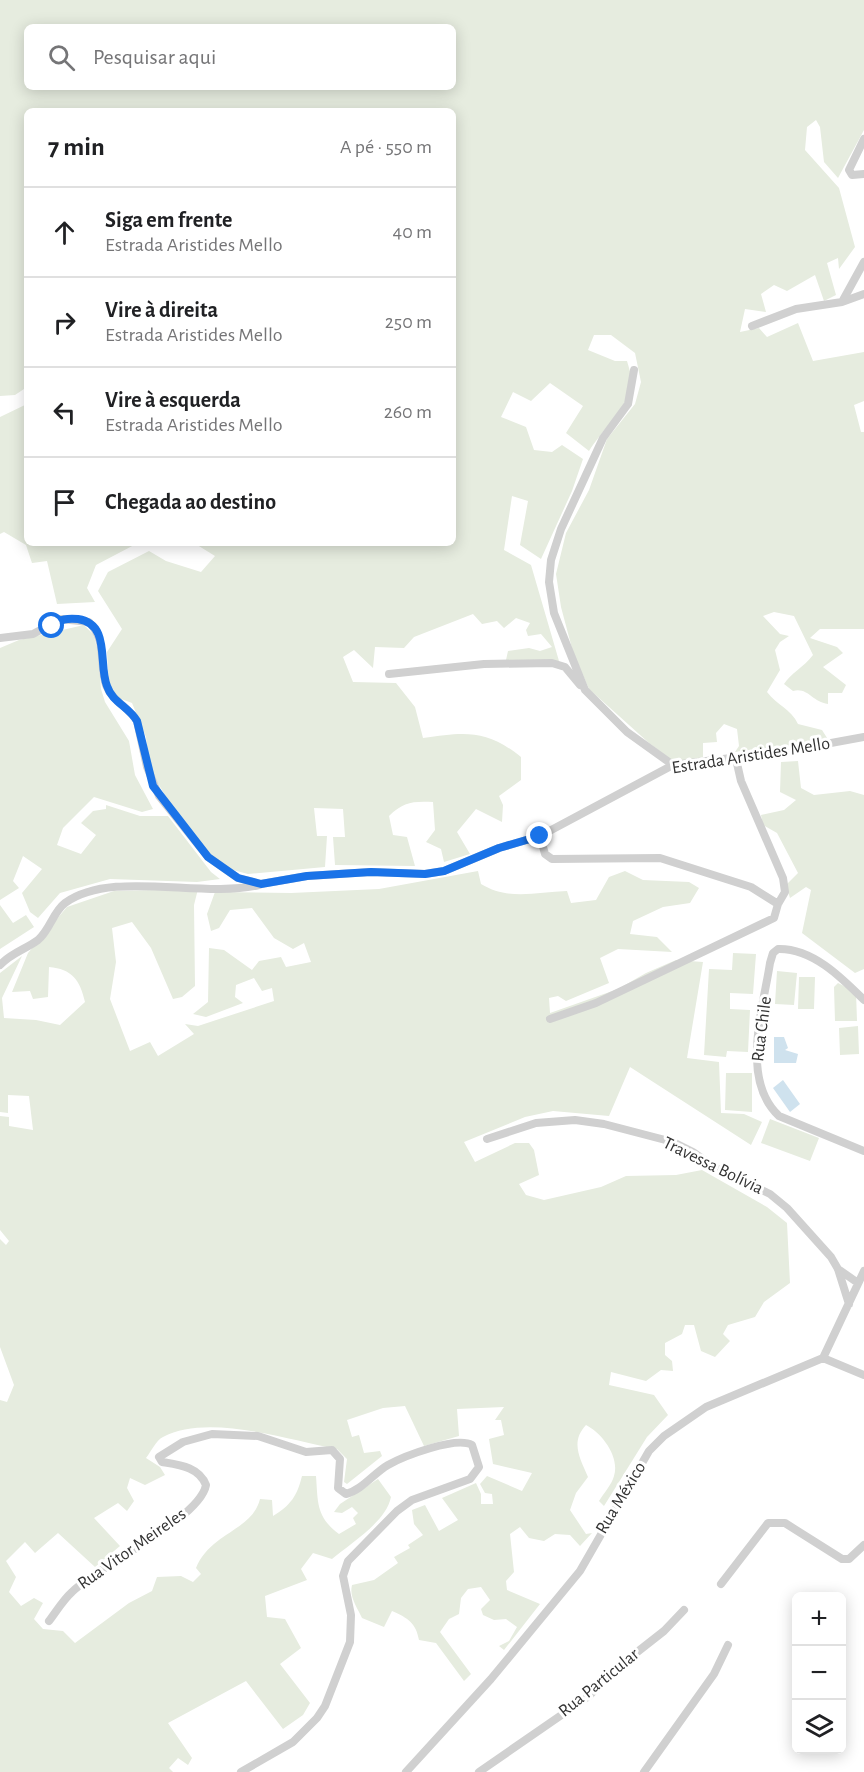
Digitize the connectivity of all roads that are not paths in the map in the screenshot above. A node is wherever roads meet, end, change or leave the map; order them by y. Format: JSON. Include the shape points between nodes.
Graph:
{"nodes":[{"id":1,"x":864,"y":139,"type":"edge"},
{"id":2,"x":864,"y":174,"type":"edge"},
{"id":3,"x":864,"y":262,"type":"edge"},
{"id":4,"x":864,"y":294,"type":"edge"},
{"id":5,"x":842,"y":302,"type":"junction"},
{"id":6,"x":752,"y":326,"type":"dead end"},
{"id":7,"x":634,"y":370,"type":"dead end"},
{"id":8,"x":0,"y":638,"type":"edge"},
{"id":9,"x":389,"y":674,"type":"dead end"},
{"id":10,"x":585,"y":690,"type":"junction"},
{"id":11,"x":864,"y":737,"type":"edge"},
{"id":12,"x":736,"y":759,"type":"junction"},
{"id":13,"x":674,"y":765,"type":"junction"},
{"id":14,"x":540,"y":836,"type":"junction"},
{"id":15,"x":261,"y":884,"type":"junction"},
{"id":16,"x":778,"y":904,"type":"junction"},
{"id":17,"x":0,"y":965,"type":"edge"},
{"id":18,"x":864,"y":999,"type":"edge"},
{"id":19,"x":550,"y":1019,"type":"dead end"},
{"id":20,"x":487,"y":1139,"type":"dead end"},
{"id":21,"x":864,"y":1151,"type":"edge"},
{"id":22,"x":838,"y":1269,"type":"junction"},
{"id":23,"x":864,"y":1273,"type":"edge"},
{"id":24,"x":858,"y":1283,"type":"junction"},
{"id":25,"x":849,"y":1304,"type":"junction"},
{"id":26,"x":823,"y":1358,"type":"junction"},
{"id":27,"x":864,"y":1375,"type":"edge"},
{"id":28,"x":864,"y":1545,"type":"edge"},
{"id":29,"x":720,"y":1584,"type":"dead end"},
{"id":30,"x":684,"y":1610,"type":"dead end"},
{"id":31,"x":49,"y":1621,"type":"dead end"},
{"id":32,"x":728,"y":1645,"type":"dead end"},
{"id":33,"x":241,"y":1772,"type":"edge"},
{"id":34,"x":406,"y":1772,"type":"edge"},
{"id":35,"x":479,"y":1772,"type":"edge"},
{"id":36,"x":644,"y":1772,"type":"edge"}],
"edges":[{"from":1,"to":2,"type":"street","via":[[849,170],[852,175]]},
{"from":3,"to":5,"type":"street"},
{"from":4,"to":5,"type":"street"},
{"from":5,"to":6,"type":"street","via":[[796,309]]},
{"from":7,"to":10,"type":"street","via":[[628,404],[589,464],[550,560],[554,613]]},
{"from":8,"to":15,"type":"street","name":"Estrada Aristides Mello","via":[[33,634],[61,619],[89,622],[101,641],[109,691],[137,721],[156,791],[208,857],[238,878]]},
{"from":9,"to":10,"type":"street","via":[[484,663],[559,663]]},
{"from":10,"to":13,"type":"street","via":[[627,732]]},
{"from":11,"to":12,"type":"street","name":"Estrada Aristides Mello"},
{"from":12,"to":13,"type":"street","name":"Estrada Aristides Mello"},
{"from":12,"to":16,"type":"street","via":[[741,781],[783,878],[785,892]]},
{"from":13,"to":14,"type":"street","name":"Estrada Aristides Mello"},
{"from":14,"to":15,"type":"street","name":"Estrada Aristides Mello","via":[[444,871],[307,876]]},
{"from":14,"to":16,"type":"street","via":[[545,854],[552,859],[660,858],[751,887]]},
{"from":15,"to":17,"type":"street","via":[[236,890],[108,887],[76,897],[59,909],[38,940]]},
{"from":16,"to":19,"type":"street","via":[[774,918],[596,1003]]},
{"from":18,"to":21,"type":"street","name":"Rua Chile","via":[[827,967],[800,951],[778,949],[770,963],[756,1068],[768,1106],[779,1116]]},
{"from":20,"to":22,"type":"street","name":"Travessa Bolívia","via":[[536,1123],[575,1120],[673,1142],[770,1194]]},
{"from":22,"to":24,"type":"street","name":"Travessa Bolívia"},
{"from":22,"to":25,"type":"street","name":"Travessa Bolívia"},
{"from":23,"to":24,"type":"street"},
{"from":24,"to":25,"type":"street"},
{"from":25,"to":26,"type":"street"},
{"from":26,"to":27,"type":"street"},
{"from":26,"to":34,"type":"street","name":"Rua México","via":[[706,1407],[664,1436],[650,1450],[580,1571],[491,1679]]},
{"from":28,"to":29,"type":"street","via":[[849,1559],[842,1559],[785,1523],[768,1523]]},
{"from":30,"to":35,"type":"street","name":"Rua Particular","via":[[589,1696]]},
{"from":31,"to":33,"type":"street","name":"Rua Vitor Meireles","via":[[72,1592],[145,1544],[201,1499],[206,1485],[201,1475],[182,1465],[162,1462],[159,1457],[183,1442],[212,1434],[232,1434],[258,1436],[300,1451],[332,1450],[340,1459],[338,1488],[346,1494],[388,1465],[439,1446],[466,1442],[472,1445],[479,1467],[470,1479],[412,1500],[348,1561],[343,1576],[351,1615],[350,1642],[325,1706],[293,1742]]},
{"from":32,"to":36,"type":"street","via":[[714,1674]]}]}
